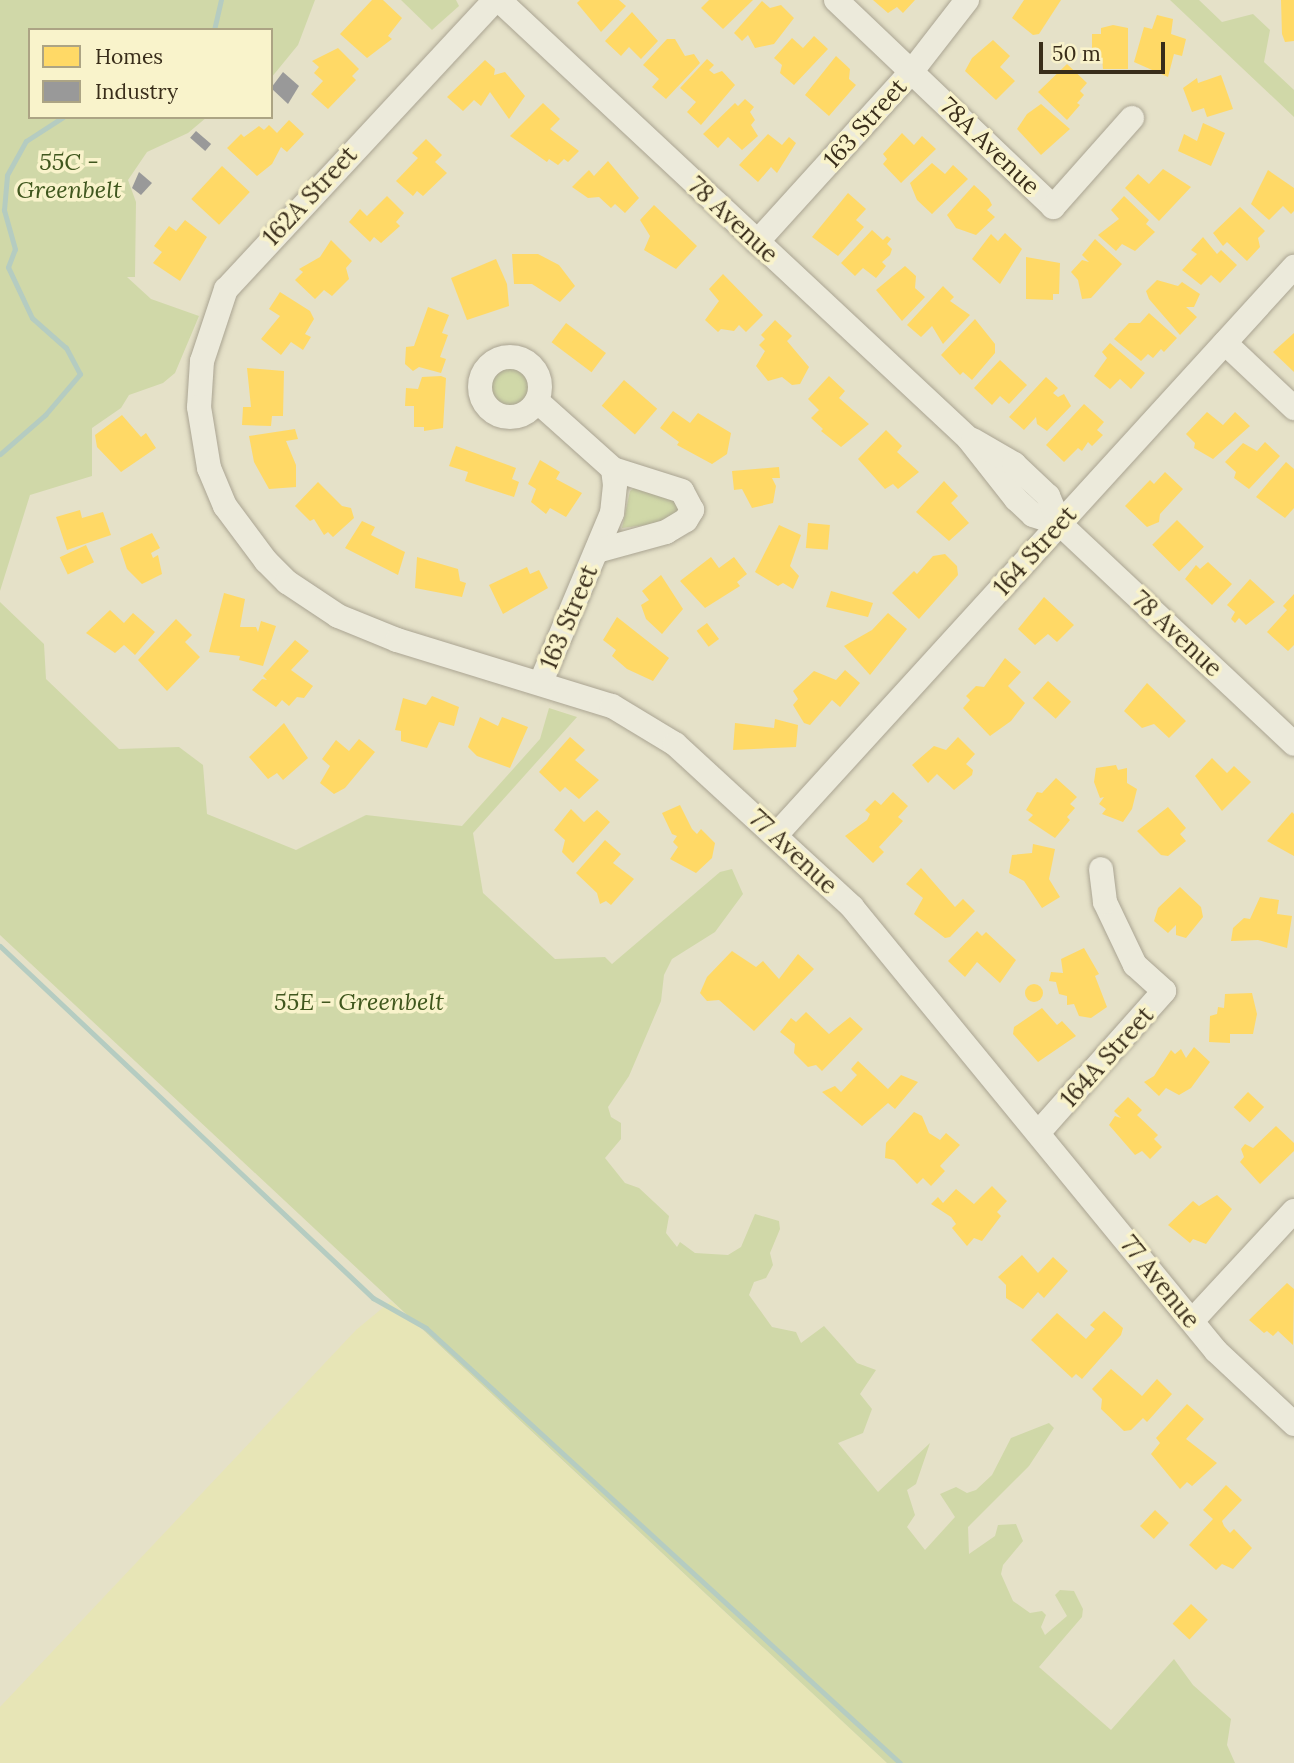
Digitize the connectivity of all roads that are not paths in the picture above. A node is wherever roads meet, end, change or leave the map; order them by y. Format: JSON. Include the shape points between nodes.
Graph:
{"nodes":[{"id":1,"x":497,"y":0,"type":"edge"},
{"id":2,"x":835,"y":0,"type":"edge"},
{"id":3,"x":967,"y":0,"type":"edge"},
{"id":4,"x":912,"y":71,"type":"junction"},
{"id":5,"x":1132,"y":118,"type":"dead end"},
{"id":6,"x":757,"y":242,"type":"junction"},
{"id":7,"x":1294,"y":267,"type":"edge"},
{"id":8,"x":1225,"y":343,"type":"junction"},
{"id":9,"x":537,"y":401,"type":"dead end"},
{"id":10,"x":1294,"y":408,"type":"edge"},
{"id":11,"x":202,"y":429,"type":"joint"},
{"id":12,"x":613,"y":469,"type":"junction"},
{"id":13,"x":1060,"y":524,"type":"junction"},
{"id":14,"x":597,"y":551,"type":"junction"},
{"id":15,"x":541,"y":682,"type":"junction"},
{"id":16,"x":1294,"y":744,"type":"edge"},
{"id":17,"x":776,"y":835,"type":"junction"},
{"id":18,"x":1101,"y":869,"type":"dead end"},
{"id":19,"x":1038,"y":1133,"type":"junction"},
{"id":20,"x":1294,"y":1211,"type":"edge"},
{"id":21,"x":1192,"y":1321,"type":"junction"},
{"id":22,"x":1294,"y":1424,"type":"edge"}],
"edges":[{"from":1,"to":6,"type":"street","name":"78 Avenue"},
{"from":1,"to":11,"type":"street","name":"162A Street","via":[[226,289],[202,361]]},
{"from":2,"to":4,"type":"street","name":"78A Avenue"},
{"from":3,"to":4,"type":"street","name":"163 Street"},
{"from":4,"to":5,"type":"street","name":"78A Avenue","via":[[1052,207]]},
{"from":4,"to":6,"type":"street","name":"163 Street"},
{"from":6,"to":13,"type":"street","name":"78 Avenue","via":[[968,438],[999,481],[1033,515]]},
{"from":7,"to":8,"type":"street","name":"164 Street"},
{"from":8,"to":10,"type":"street"},
{"from":8,"to":13,"type":"street","name":"164 Street"},
{"from":9,"to":12,"type":"street","name":"163 Street"},
{"from":11,"to":15,"type":"street","name":"77 Avenue","via":[[209,468],[225,506],[246,538],[287,582],[331,612],[367,629]]},
{"from":12,"to":14,"type":"street","name":"163 Street","via":[[614,501]]},
{"from":12,"to":14,"type":"street","name":"163 Street","via":[[682,491],[692,510],[686,520],[666,532]]},
{"from":13,"to":16,"type":"street","name":"78 Avenue"},
{"from":13,"to":17,"type":"street","name":"164 Street"},
{"from":14,"to":15,"type":"street","name":"163 Street"},
{"from":15,"to":17,"type":"street","name":"77 Avenue","via":[[646,723]]},
{"from":17,"to":19,"type":"street","name":"77 Avenue","via":[[860,917]]},
{"from":18,"to":19,"type":"street","name":"164A Street","via":[[1105,902],[1135,965],[1164,991]]},
{"from":19,"to":21,"type":"street","name":"77 Avenue"},
{"from":20,"to":21,"type":"street"},
{"from":21,"to":22,"type":"street","name":"77 Avenue","via":[[1241,1378]]}]}
